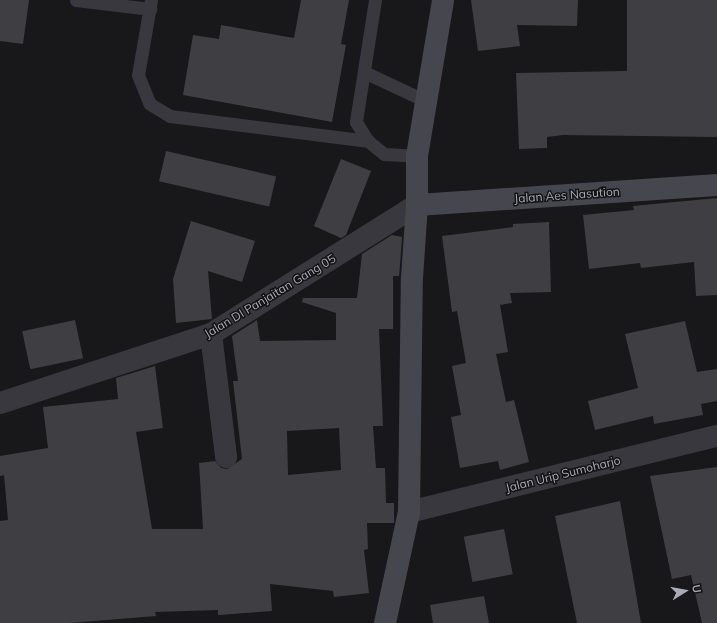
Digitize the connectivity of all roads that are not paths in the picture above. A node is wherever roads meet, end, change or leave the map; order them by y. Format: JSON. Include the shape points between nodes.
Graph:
{"nodes":[{"id":1,"x":76,"y":0,"type":"edge"},
{"id":2,"x":375,"y":0,"type":"edge"},
{"id":3,"x":443,"y":0,"type":"edge"},
{"id":4,"x":150,"y":4,"type":"edge"},
{"id":5,"x":364,"y":72,"type":"junction"},
{"id":6,"x":426,"y":101,"type":"junction"},
{"id":7,"x":368,"y":141,"type":"junction"},
{"id":8,"x":417,"y":156,"type":"junction"},
{"id":9,"x":717,"y":185,"type":"edge"},
{"id":10,"x":417,"y":205,"type":"junction"},
{"id":11,"x":211,"y":334,"type":"junction"},
{"id":12,"x":0,"y":403,"type":"edge"},
{"id":13,"x":717,"y":436,"type":"edge"},
{"id":14,"x":226,"y":457,"type":"dead end"},
{"id":15,"x":409,"y":512,"type":"junction"},
{"id":16,"x":385,"y":623,"type":"edge"}],
"edges":[{"from":1,"to":4,"type":"lane"},
{"from":2,"to":5,"type":"lane"},
{"from":3,"to":6,"type":"street"},
{"from":4,"to":7,"type":"lane","via":[[138,75],[150,104],[170,116]]},
{"from":5,"to":6,"type":"lane"},
{"from":5,"to":7,"type":"lane","via":[[356,122]]},
{"from":6,"to":8,"type":"street"},
{"from":7,"to":8,"type":"lane","via":[[384,154]]},
{"from":8,"to":10,"type":"street"},
{"from":9,"to":10,"type":"street","name":"Jalan Aes Nasution"},
{"from":10,"to":11,"type":"street","name":"Jalan DI Panjaitan Gang 05"},
{"from":10,"to":15,"type":"street","via":[[412,278]]},
{"from":11,"to":12,"type":"street","name":"Jalan DI Panjaitan Gang 05"},
{"from":11,"to":14,"type":"street"},
{"from":13,"to":15,"type":"street","name":"Jalan Urip Sumoharjo"},
{"from":15,"to":16,"type":"street"}]}
